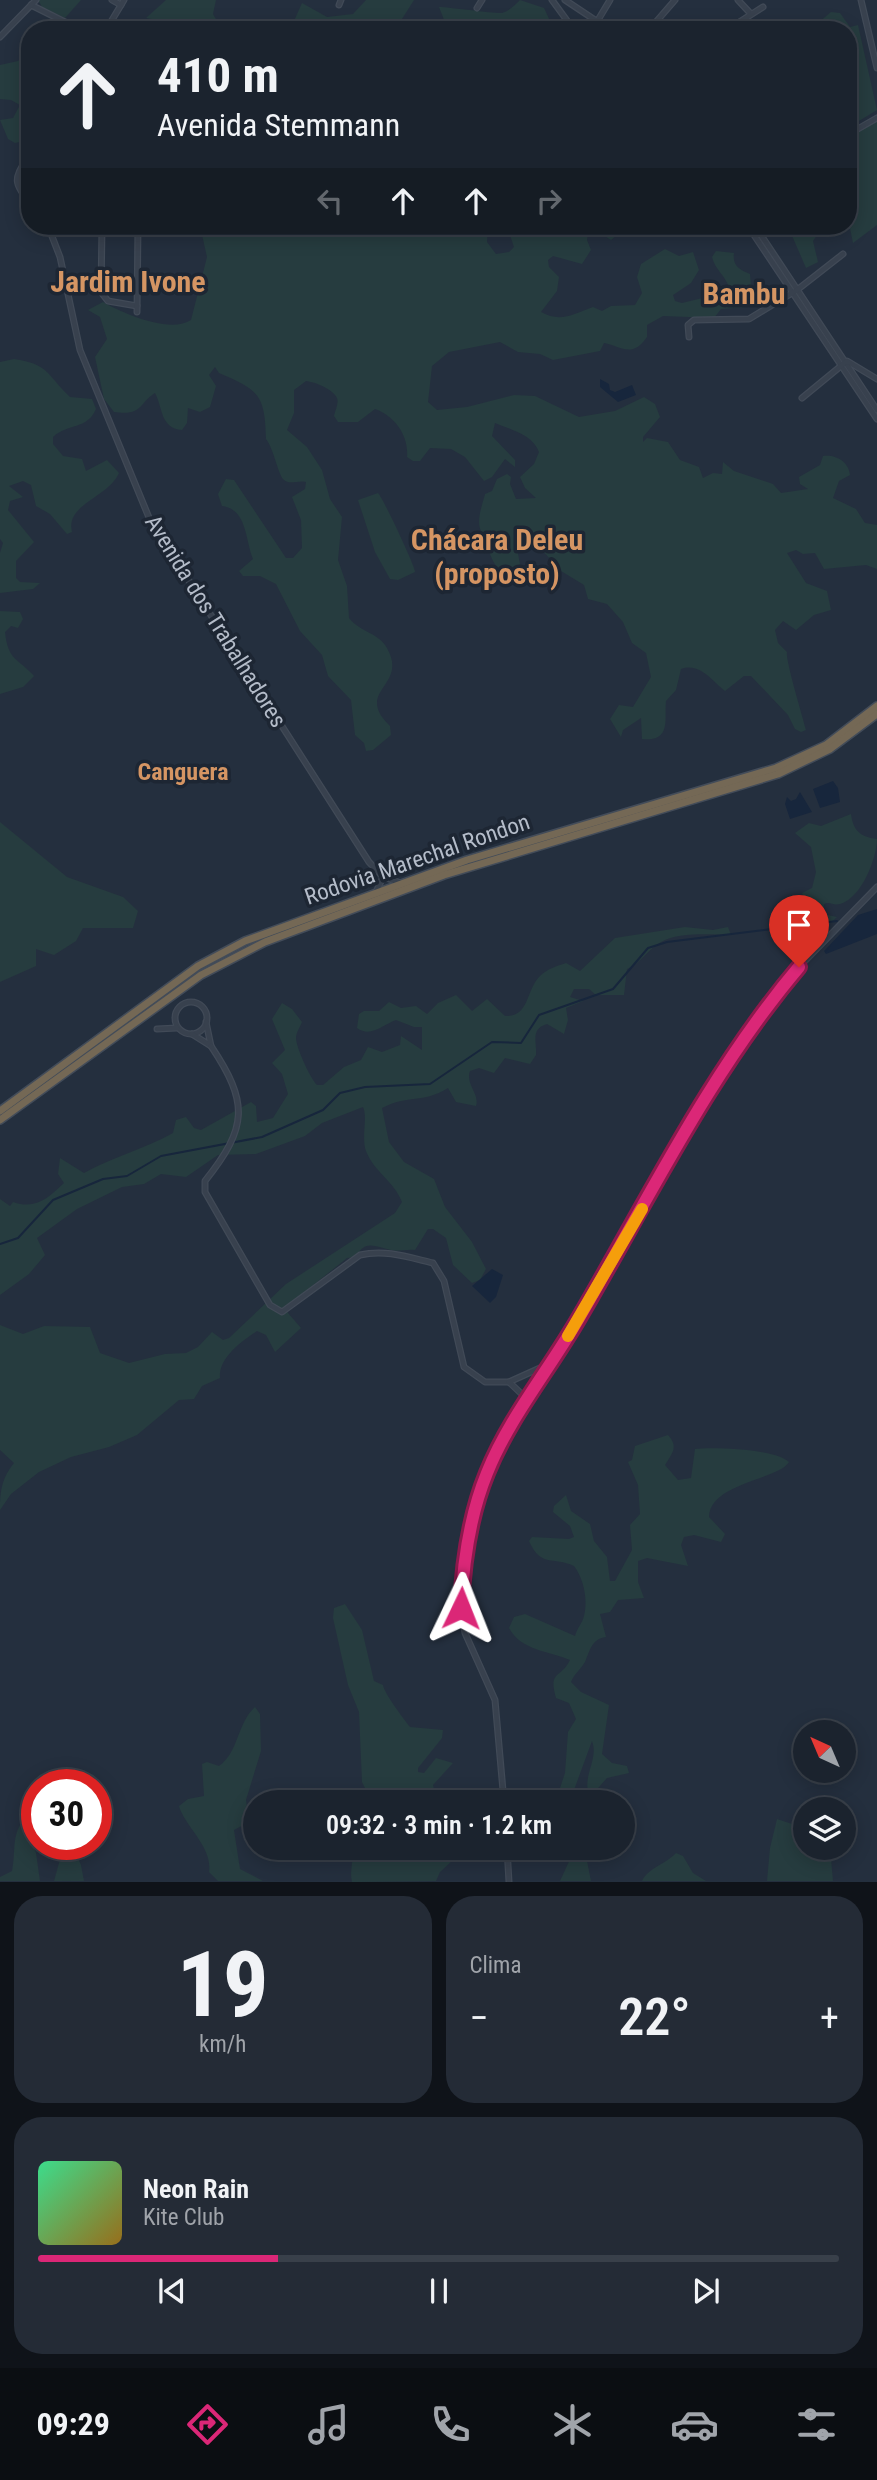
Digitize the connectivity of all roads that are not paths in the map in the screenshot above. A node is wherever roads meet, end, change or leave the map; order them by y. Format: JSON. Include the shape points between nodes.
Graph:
{"nodes":[{"id":1,"x":36,"y":0,"type":"edge"},
{"id":2,"x":112,"y":0,"type":"edge"},
{"id":3,"x":482,"y":0,"type":"edge"},
{"id":4,"x":553,"y":0,"type":"edge"},
{"id":5,"x":610,"y":0,"type":"edge"},
{"id":6,"x":675,"y":0,"type":"edge"},
{"id":7,"x":738,"y":0,"type":"edge"},
{"id":8,"x":861,"y":0,"type":"edge"},
{"id":9,"x":566,"y":1,"type":"edge"},
{"id":10,"x":123,"y":2,"type":"edge"},
{"id":11,"x":31,"y":5,"type":"junction"},
{"id":12,"x":763,"y":7,"type":"dead end"},
{"id":13,"x":477,"y":8,"type":"dead end"},
{"id":14,"x":751,"y":14,"type":"junction"},
{"id":15,"x":63,"y":21,"type":"edge"},
{"id":16,"x":111,"y":21,"type":"edge"},
{"id":17,"x":568,"y":21,"type":"edge"},
{"id":18,"x":597,"y":21,"type":"joint"},
{"id":19,"x":657,"y":21,"type":"edge"},
{"id":20,"x":740,"y":21,"type":"edge"},
{"id":21,"x":0,"y":37,"type":"edge"},
{"id":22,"x":877,"y":68,"type":"edge"},
{"id":23,"x":877,"y":118,"type":"edge"},
{"id":24,"x":857,"y":129,"type":"edge"},
{"id":25,"x":21,"y":167,"type":"edge"},
{"id":26,"x":21,"y":191,"type":"edge"},
{"id":27,"x":51,"y":235,"type":"edge"},
{"id":28,"x":102,"y":235,"type":"edge"},
{"id":29,"x":138,"y":235,"type":"edge"},
{"id":30,"x":755,"y":235,"type":"edge"},
{"id":31,"x":760,"y":235,"type":"edge"},
{"id":32,"x":843,"y":254,"type":"dead end"},
{"id":33,"x":771,"y":255,"type":"junction"},
{"id":34,"x":795,"y":291,"type":"junction"},
{"id":35,"x":689,"y":337,"type":"dead end"},
{"id":36,"x":843,"y":363,"type":"junction"},
{"id":37,"x":877,"y":379,"type":"edge"},
{"id":38,"x":802,"y":398,"type":"dead end"},
{"id":39,"x":877,"y":410,"type":"edge"},
{"id":40,"x":877,"y":419,"type":"edge"},
{"id":41,"x":877,"y":706,"type":"edge"},
{"id":42,"x":877,"y":714,"type":"edge"},
{"id":43,"x":383,"y":877,"type":"junction"},
{"id":44,"x":402,"y":883,"type":"junction"},
{"id":45,"x":877,"y":887,"type":"edge"},
{"id":46,"x":375,"y":893,"type":"junction"},
{"id":47,"x":206,"y":1022,"type":"junction"},
{"id":48,"x":178,"y":1028,"type":"junction"},
{"id":49,"x":157,"y":1029,"type":"dead end"},
{"id":50,"x":191,"y":1034,"type":"junction"},
{"id":51,"x":211,"y":1046,"type":"junction"},
{"id":52,"x":0,"y":1111,"type":"edge"},
{"id":53,"x":0,"y":1120,"type":"edge"},
{"id":54,"x":552,"y":1363,"type":"junction"},
{"id":55,"x":509,"y":1382,"type":"junction"},
{"id":56,"x":528,"y":1400,"type":"junction"},
{"id":57,"x":503,"y":1790,"type":"edge"},
{"id":58,"x":508,"y":1860,"type":"edge"},
{"id":59,"x":509,"y":1881,"type":"edge"}],
"edges":[{"from":1,"to":11,"type":"street"},
{"from":2,"to":10,"type":"street"},
{"from":3,"to":13,"type":"street"},
{"from":4,"to":9,"type":"street"},
{"from":4,"to":17,"type":"street"},
{"from":5,"to":18,"type":"street"},
{"from":6,"to":19,"type":"street"},
{"from":7,"to":14,"type":"street"},
{"from":8,"to":22,"type":"street"},
{"from":9,"to":18,"type":"street"},
{"from":10,"to":16,"type":"street"},
{"from":11,"to":15,"type":"street"},
{"from":11,"to":21,"type":"street"},
{"from":12,"to":14,"type":"street"},
{"from":14,"to":20,"type":"street"},
{"from":23,"to":24,"type":"street"},
{"from":25,"to":26,"type":"street","via":[[15,177]]},
{"from":27,"to":43,"type":"street","name":"Avenida dos Trabalhadores","via":[[60,257],[80,351],[150,520],[369,862]]},
{"from":28,"to":29,"type":"street","via":[[101,292],[108,301],[137,309]]},
{"from":30,"to":33,"type":"street"},
{"from":31,"to":33,"type":"street"},
{"from":32,"to":34,"type":"street"},
{"from":33,"to":34,"type":"street"},
{"from":34,"to":35,"type":"street","via":[[749,320],[694,320],[688,325]]},
{"from":34,"to":36,"type":"street"},
{"from":36,"to":37,"type":"street"},
{"from":36,"to":38,"type":"street"},
{"from":36,"to":39,"type":"street"},
{"from":36,"to":40,"type":"street"},
{"from":41,"to":44,"type":"highway","name":"Rodovia Marechal Rondon","via":[[826,745],[776,768]]},
{"from":42,"to":53,"type":"highway","name":"Rodovia Marechal Rondon","via":[[830,750],[778,774],[444,875],[254,947],[175,992]]},
{"from":43,"to":44,"type":"street"},
{"from":43,"to":46,"type":"street"},
{"from":44,"to":46,"type":"highway","name":"Rodovia Marechal Rondon"},
{"from":45,"to":54,"type":"street","via":[[799,967],[760,1016],[673,1152]]},
{"from":46,"to":52,"type":"highway","name":"Rodovia Marechal Rondon","via":[[269,930],[198,966]]},
{"from":47,"to":48,"type":"street","via":[[202,1007],[187,1003],[175,1014]]},
{"from":47,"to":50,"type":"street"},
{"from":47,"to":51,"type":"street"},
{"from":48,"to":49,"type":"street"},
{"from":48,"to":50,"type":"street"},
{"from":50,"to":51,"type":"street"},
{"from":51,"to":55,"type":"street","via":[[238,1093],[239,1120],[230,1144],[205,1181],[205,1192],[275,1311],[282,1312],[360,1255],[394,1253],[433,1263],[444,1281],[464,1367],[485,1382]]},
{"from":54,"to":55,"type":"street"},
{"from":54,"to":56,"type":"street"},
{"from":55,"to":56,"type":"street"},
{"from":56,"to":57,"type":"street","via":[[486,1475],[470,1530],[463,1578],[465,1633],[495,1700]]},
{"from":58,"to":59,"type":"street"}]}
